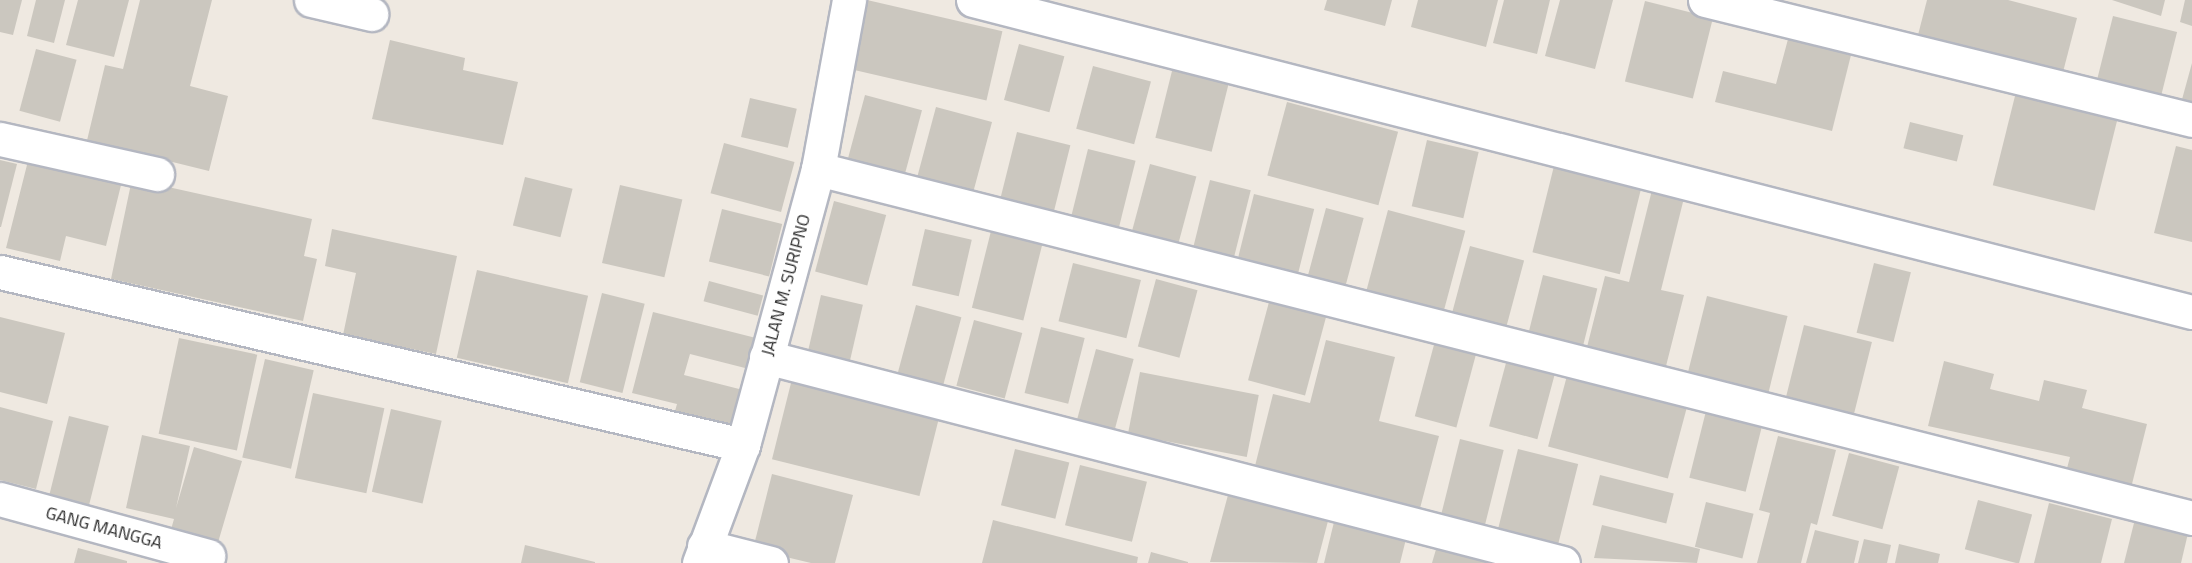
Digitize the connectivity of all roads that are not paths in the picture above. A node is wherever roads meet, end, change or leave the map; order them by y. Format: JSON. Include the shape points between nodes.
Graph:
{"nodes":[{"id":1,"x":311,"y":0,"type":"edge"},
{"id":2,"x":849,"y":0,"type":"edge"},
{"id":3,"x":973,"y":0,"type":"edge"},
{"id":4,"x":1705,"y":0,"type":"edge"},
{"id":5,"x":371,"y":14,"type":"dead end"},
{"id":6,"x":2192,"y":120,"type":"edge"},
{"id":7,"x":0,"y":139,"type":"edge"},
{"id":8,"x":818,"y":169,"type":"junction"},
{"id":9,"x":157,"y":174,"type":"dead end"},
{"id":10,"x":0,"y":272,"type":"edge"},
{"id":11,"x":2192,"y":312,"type":"edge"},
{"id":12,"x":766,"y":357,"type":"junction"},
{"id":13,"x":742,"y":445,"type":"junction"},
{"id":14,"x":0,"y":499,"type":"edge"},
{"id":15,"x":2192,"y":518,"type":"edge"},
{"id":16,"x":701,"y":555,"type":"edge"},
{"id":17,"x":208,"y":556,"type":"dead end"},
{"id":18,"x":771,"y":563,"type":"edge"},
{"id":19,"x":1563,"y":563,"type":"edge"}],
"edges":[{"from":1,"to":5,"type":"street"},
{"from":2,"to":8,"type":"street","name":"JALAN M. SURIPNO"},
{"from":3,"to":11,"type":"street"},
{"from":4,"to":6,"type":"street"},
{"from":7,"to":9,"type":"street"},
{"from":8,"to":12,"type":"street","name":"JALAN M. SURIPNO"},
{"from":8,"to":15,"type":"street"},
{"from":10,"to":13,"type":"street"},
{"from":12,"to":13,"type":"street","name":"JALAN M. SURIPNO"},
{"from":12,"to":19,"type":"street"},
{"from":13,"to":16,"type":"street","name":"JALAN M. SURIPNO"},
{"from":14,"to":17,"type":"street","name":"GANG MANGGA"},
{"from":16,"to":18,"type":"street"}]}
